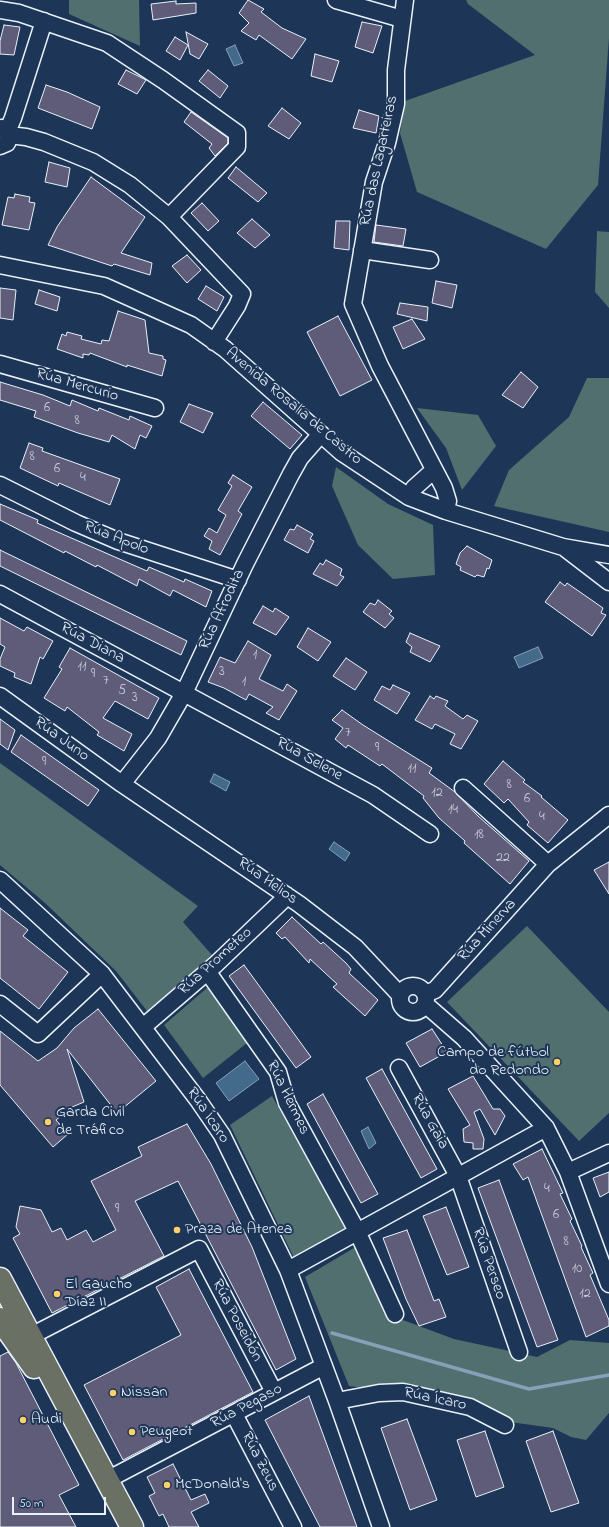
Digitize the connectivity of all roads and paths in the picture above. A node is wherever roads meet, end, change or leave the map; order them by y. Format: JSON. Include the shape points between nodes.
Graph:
{"nodes":[{"id":1,"x":336,"y":0,"type":"edge"},
{"id":2,"x":405,"y":0,"type":"edge"},
{"id":3,"x":0,"y":10,"type":"edge"},
{"id":4,"x":402,"y":19,"type":"junction"},
{"id":5,"x":44,"y":21,"type":"junction"},
{"id":6,"x":3,"y":140,"type":"edge"},
{"id":7,"x":169,"y":217,"type":"junction"},
{"id":8,"x":362,"y":250,"type":"junction"},
{"id":9,"x":430,"y":260,"type":"dead end"},
{"id":10,"x":0,"y":265,"type":"edge"},
{"id":11,"x":214,"y":342,"type":"junction"},
{"id":12,"x":0,"y":364,"type":"edge"},
{"id":13,"x":155,"y":408,"type":"dead end"},
{"id":14,"x":321,"y":434,"type":"junction"},
{"id":15,"x":434,"y":470,"type":"junction"},
{"id":16,"x":0,"y":485,"type":"edge"},
{"id":17,"x":409,"y":497,"type":"junction"},
{"id":18,"x":446,"y":511,"type":"junction"},
{"id":19,"x":563,"y":547,"type":"junction"},
{"id":20,"x":609,"y":555,"type":"edge"},
{"id":21,"x":238,"y":580,"type":"junction"},
{"id":22,"x":609,"y":582,"type":"edge"},
{"id":23,"x":0,"y":594,"type":"edge"},
{"id":24,"x":184,"y":692,"type":"junction"},
{"id":25,"x":0,"y":696,"type":"edge"},
{"id":26,"x":122,"y":784,"type":"junction"},
{"id":27,"x":463,"y":788,"type":"dead end"},
{"id":28,"x":608,"y":817,"type":"edge"},
{"id":29,"x":430,"y":834,"type":"dead end"},
{"id":30,"x":548,"y":864,"type":"junction"},
{"id":31,"x":0,"y":880,"type":"edge"},
{"id":32,"x":286,"y":895,"type":"junction"},
{"id":33,"x":207,"y":972,"type":"junction"},
{"id":34,"x":102,"y":974,"type":"junction"},
{"id":35,"x":425,"y":999,"type":"junction"},
{"id":36,"x":0,"y":1004,"type":"edge"},
{"id":37,"x":143,"y":1027,"type":"junction"},
{"id":38,"x":399,"y":1068,"type":"dead end"},
{"id":39,"x":546,"y":1128,"type":"junction"},
{"id":40,"x":609,"y":1153,"type":"edge"},
{"id":41,"x":568,"y":1172,"type":"junction"},
{"id":42,"x":458,"y":1176,"type":"junction"},
{"id":43,"x":357,"y":1231,"type":"junction"},
{"id":44,"x":288,"y":1270,"type":"junction"},
{"id":45,"x":0,"y":1279,"type":"edge"},
{"id":46,"x":609,"y":1284,"type":"edge"},
{"id":47,"x":395,"y":1314,"type":"dead end"},
{"id":48,"x":0,"y":1319,"type":"edge"},
{"id":49,"x":31,"y":1336,"type":"junction"},
{"id":50,"x":519,"y":1352,"type":"dead end"},
{"id":51,"x":324,"y":1366,"type":"junction"},
{"id":52,"x":274,"y":1392,"type":"junction"},
{"id":53,"x":337,"y":1401,"type":"junction"},
{"id":54,"x":234,"y":1414,"type":"junction"},
{"id":55,"x":505,"y":1425,"type":"dead end"},
{"id":56,"x":107,"y":1480,"type":"junction"},
{"id":57,"x":284,"y":1511,"type":"junction"},
{"id":58,"x":118,"y":1527,"type":"edge"},
{"id":59,"x":132,"y":1527,"type":"edge"},
{"id":60,"x":283,"y":1527,"type":"edge"},
{"id":61,"x":293,"y":1527,"type":"edge"},
{"id":62,"x":381,"y":1527,"type":"edge"}],
"edges":[{"from":1,"to":4,"type":"street"},
{"from":2,"to":4,"type":"street","name":"Rúa das Lagarteiras"},
{"from":3,"to":5,"type":"street"},
{"from":4,"to":8,"type":"street","name":"Rúa das Lagarteiras","via":[[396,70],[396,104],[387,144],[374,182]]},
{"from":5,"to":6,"type":"street","via":[[13,118]]},
{"from":5,"to":7,"type":"street","via":[[107,43],[237,133],[237,147]]},
{"from":6,"to":7,"type":"street","via":[[26,137],[94,162],[130,185]]},
{"from":7,"to":11,"type":"street","via":[[242,294]]},
{"from":8,"to":9,"type":"street","name":"Rúa das Lagarteiras"},
{"from":8,"to":15,"type":"street","name":"Rúa das Lagarteiras","via":[[353,304],[380,366]]},
{"from":10,"to":11,"type":"street","name":"Avenida Rosalía de Castro","via":[[104,286],[191,325]]},
{"from":11,"to":14,"type":"street","name":"Avenida Rosalía de Castro"},
{"from":12,"to":13,"type":"street","name":"Rúa Mercurio"},
{"from":14,"to":17,"type":"street","name":"Avenida Rosalía de Castro","via":[[341,452]]},
{"from":14,"to":21,"type":"street","name":"Rúa Afrodita","via":[[300,458]]},
{"from":15,"to":17,"type":"street","via":[[414,488]]},
{"from":15,"to":18,"type":"street","name":"Rúa das Lagarteiras","via":[[446,494]]},
{"from":16,"to":21,"type":"street","name":"Rúa Apolo","via":[[76,524],[118,541]]},
{"from":17,"to":18,"type":"street","name":"Avenida Rosalía de Castro"},
{"from":18,"to":19,"type":"street","name":"Avenida Rosalía de Castro"},
{"from":19,"to":20,"type":"street","name":"Avenida Rosalía de Castro"},
{"from":19,"to":22,"type":"street"},
{"from":21,"to":24,"type":"street","name":"Rúa Afrodita"},
{"from":23,"to":24,"type":"street","name":"Rúa Diana"},
{"from":24,"to":26,"type":"street","name":"Rúa Afrodita","via":[[158,738]]},
{"from":24,"to":29,"type":"street","name":"Rúa Selene","via":[[373,795]]},
{"from":25,"to":26,"type":"street","name":"Rúa Juno"},
{"from":26,"to":32,"type":"street","name":"Rúa Helios"},
{"from":27,"to":30,"type":"street"},
{"from":28,"to":30,"type":"street","name":"Rúa Minerva"},
{"from":30,"to":35,"type":"street","name":"Rúa Minerva"},
{"from":31,"to":34,"type":"street","name":"Rúa Ícaro"},
{"from":32,"to":33,"type":"street","name":"Rúa Prometeo"},
{"from":32,"to":35,"type":"street","name":"Rúa Helios","via":[[354,946],[400,994],[404,989],[413,986],[417,987]]},
{"from":33,"to":37,"type":"street","name":"Rúa Prometeo"},
{"from":33,"to":43,"type":"street","name":"Rúa Hermes","via":[[278,1072],[287,1103]]},
{"from":34,"to":36,"type":"street","via":[[38,1034]]},
{"from":34,"to":37,"type":"street","name":"Rúa Ícaro"},
{"from":35,"to":39,"type":"street","name":"Rúa Helios"},
{"from":37,"to":44,"type":"street","name":"Rúa Ícaro","via":[[222,1135]]},
{"from":38,"to":42,"type":"street","name":"Rúa Gaia"},
{"from":39,"to":41,"type":"street","name":"Rúa Helios"},
{"from":39,"to":42,"type":"street"},
{"from":40,"to":41,"type":"street"},
{"from":41,"to":46,"type":"street","name":"Rúa Helios"},
{"from":42,"to":43,"type":"street"},
{"from":42,"to":50,"type":"street","name":"Rúa Perseo"},
{"from":43,"to":44,"type":"street"},
{"from":43,"to":47,"type":"street"},
{"from":44,"to":51,"type":"street","name":"Rúa Ícaro"},
{"from":45,"to":49,"type":"highway"},
{"from":48,"to":58,"type":"highway","via":[[34,1368]]},
{"from":49,"to":52,"type":"street","name":"Rúa Poseidón","via":[[199,1249]]},
{"from":49,"to":56,"type":"highway"},
{"from":51,"to":52,"type":"street","name":"Rúa Pegaso"},
{"from":51,"to":53,"type":"street","name":"Rúa Ícaro"},
{"from":52,"to":54,"type":"street","name":"Rúa Pegaso"},
{"from":53,"to":55,"type":"street","name":"Rúa Ícaro","via":[[379,1393],[403,1392],[470,1407]]},
{"from":53,"to":62,"type":"street","name":"Rúa Ícaro"},
{"from":54,"to":56,"type":"street","name":"Rúa Pegaso"},
{"from":54,"to":57,"type":"street","name":"Rúa Zeus"},
{"from":56,"to":59,"type":"highway"},
{"from":57,"to":60,"type":"street","name":"Rúa Zeus"},
{"from":57,"to":61,"type":"street","name":"Rúa Zeus"}]}
